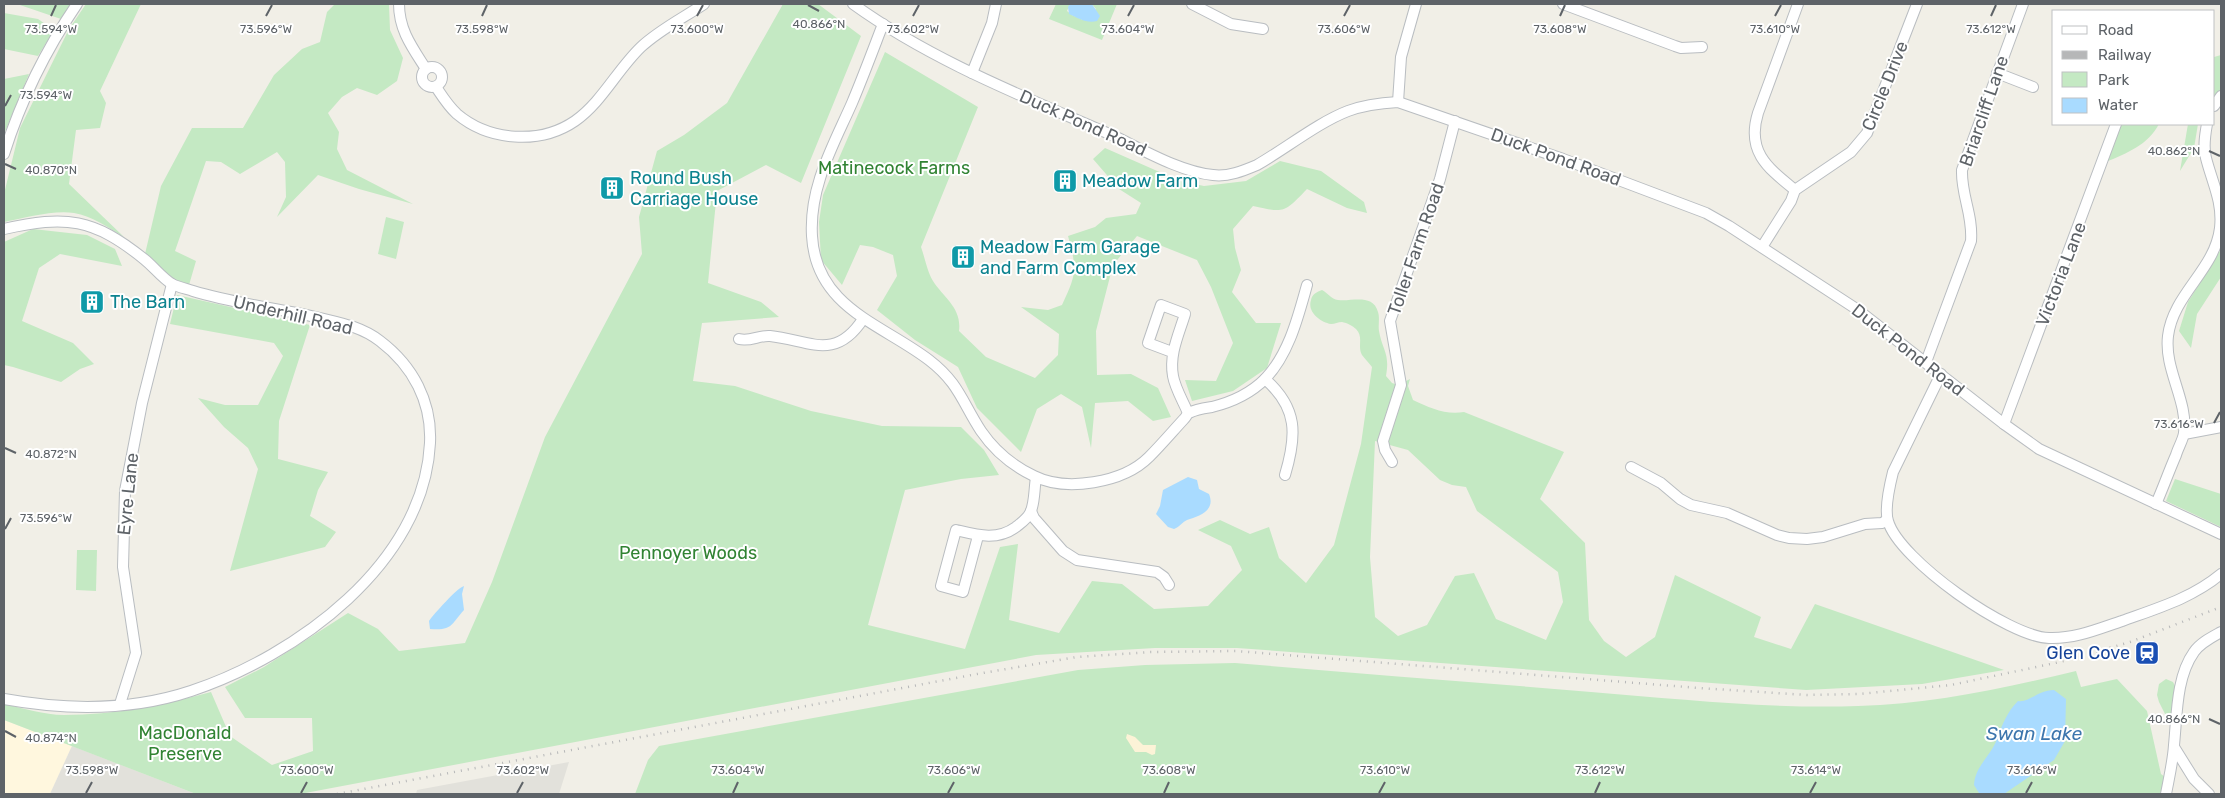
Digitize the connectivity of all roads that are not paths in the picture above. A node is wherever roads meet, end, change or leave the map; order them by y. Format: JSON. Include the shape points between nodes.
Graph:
{"nodes":[{"id":1,"x":77,"y":4,"type":"edge"},
{"id":2,"x":399,"y":4,"type":"edge"},
{"id":3,"x":704,"y":4,"type":"edge"},
{"id":4,"x":853,"y":4,"type":"edge"},
{"id":5,"x":996,"y":4,"type":"edge"},
{"id":6,"x":1192,"y":4,"type":"edge"},
{"id":7,"x":1416,"y":4,"type":"edge"},
{"id":8,"x":1563,"y":4,"type":"edge"},
{"id":9,"x":1798,"y":4,"type":"edge"},
{"id":10,"x":1917,"y":4,"type":"edge"},
{"id":11,"x":2022,"y":4,"type":"edge"},
{"id":12,"x":883,"y":24,"type":"junction"},
{"id":13,"x":1263,"y":29,"type":"dead end"},
{"id":14,"x":1702,"y":47,"type":"dead end"},
{"id":15,"x":426,"y":69,"type":"junction"},
{"id":16,"x":972,"y":73,"type":"junction"},
{"id":17,"x":1997,"y":73,"type":"junction"},
{"id":18,"x":436,"y":86,"type":"junction"},
{"id":19,"x":2033,"y":86,"type":"dead end"},
{"id":20,"x":1398,"y":102,"type":"junction"},
{"id":21,"x":1455,"y":121,"type":"junction"},
{"id":22,"x":2116,"y":125,"type":"edge"},
{"id":23,"x":2207,"y":125,"type":"edge"},
{"id":24,"x":4,"y":154,"type":"edge"},
{"id":25,"x":1795,"y":190,"type":"junction"},
{"id":26,"x":4,"y":229,"type":"edge"},
{"id":27,"x":1762,"y":247,"type":"junction"},
{"id":28,"x":172,"y":284,"type":"junction"},
{"id":29,"x":1308,"y":285,"type":"dead end"},
{"id":30,"x":863,"y":319,"type":"junction"},
{"id":31,"x":739,"y":339,"type":"dead end"},
{"id":32,"x":1172,"y":352,"type":"junction"},
{"id":33,"x":1926,"y":362,"type":"junction"},
{"id":34,"x":1941,"y":374,"type":"junction"},
{"id":35,"x":1265,"y":379,"type":"junction"},
{"id":36,"x":1188,"y":413,"type":"junction"},
{"id":37,"x":2004,"y":424,"type":"junction"},
{"id":38,"x":2221,"y":427,"type":"edge"},
{"id":39,"x":2184,"y":434,"type":"junction"},
{"id":40,"x":1392,"y":462,"type":"dead end"},
{"id":41,"x":1630,"y":467,"type":"dead end"},
{"id":42,"x":1285,"y":475,"type":"dead end"},
{"id":43,"x":1036,"y":478,"type":"junction"},
{"id":44,"x":2156,"y":504,"type":"junction"},
{"id":45,"x":1031,"y":511,"type":"junction"},
{"id":46,"x":1888,"y":520,"type":"junction"},
{"id":47,"x":2221,"y":534,"type":"edge"},
{"id":48,"x":978,"y":536,"type":"junction"},
{"id":49,"x":2221,"y":574,"type":"edge"},
{"id":50,"x":1169,"y":585,"type":"dead end"},
{"id":51,"x":2221,"y":632,"type":"edge"},
{"id":52,"x":4,"y":699,"type":"edge"},
{"id":53,"x":120,"y":704,"type":"junction"},
{"id":54,"x":2174,"y":747,"type":"junction"},
{"id":55,"x":2166,"y":794,"type":"edge"},
{"id":56,"x":2209,"y":794,"type":"edge"}],
"edges":[{"from":1,"to":24,"type":"street","via":[[25,94]]},
{"from":2,"to":15,"type":"street","via":[[405,36]]},
{"from":3,"to":18,"type":"street","via":[[642,46],[574,121],[543,134],[513,138],[469,123],[446,101]]},
{"from":4,"to":12,"type":"street","name":"Duck Pond Road"},
{"from":5,"to":16,"type":"street"},
{"from":6,"to":13,"type":"street","via":[[1231,24]]},
{"from":7,"to":20,"type":"street","via":[[1401,57]]},
{"from":8,"to":14,"type":"street","via":[[1674,46]]},
{"from":9,"to":25,"type":"street","via":[[1754,130],[1761,158]]},
{"from":10,"to":25,"type":"street","name":"Circle Drive","via":[[1867,134],[1851,152]]},
{"from":11,"to":17,"type":"street","name":"Briarcliff Lane"},
{"from":12,"to":16,"type":"street","name":"Duck Pond Road"},
{"from":12,"to":30,"type":"street","via":[[826,160],[812,216],[812,238],[821,272],[844,303]]},
{"from":15,"to":18,"type":"street","via":[[422,81],[426,86]]},
{"from":15,"to":18,"type":"street","via":[[434,67],[441,73],[442,79]]},
{"from":16,"to":20,"type":"street","name":"Duck Pond Road","via":[[1177,164],[1212,175],[1233,174],[1257,165],[1349,110]]},
{"from":17,"to":19,"type":"street"},
{"from":17,"to":33,"type":"street","name":"Briarcliff Lane","via":[[1962,170],[1963,190],[1972,224],[1971,240]]},
{"from":20,"to":21,"type":"street","name":"Duck Pond Road"},
{"from":21,"to":27,"type":"street","name":"Duck Pond Road","via":[[1683,204],[1729,226]]},
{"from":21,"to":40,"type":"street","name":"Toller Farm Road","via":[[1440,179],[1390,321],[1401,385],[1383,441]]},
{"from":22,"to":37,"type":"street","name":"Victoria Lane"},
{"from":23,"to":39,"type":"street","via":[[2205,156],[2217,190],[2220,227],[2206,265],[2173,314],[2168,336],[2168,360],[2182,408]]},
{"from":25,"to":27,"type":"street","name":"Circle Drive"},
{"from":26,"to":28,"type":"street","name":"Underhill Road","via":[[51,220],[84,224],[125,243]]},
{"from":27,"to":33,"type":"street","name":"Duck Pond Road","via":[[1858,310]]},
{"from":28,"to":53,"type":"street","name":"Eyre Lane","via":[[142,403],[125,491],[123,567],[136,653]]},
{"from":28,"to":53,"type":"street","name":"Underhill Road","via":[[214,297],[351,325],[379,340],[408,368],[422,392],[429,419],[429,453],[416,505],[400,539],[367,581],[329,614],[259,660],[202,687],[162,699]]},
{"from":29,"to":35,"type":"street","via":[[1291,336]]},
{"from":30,"to":31,"type":"street","via":[[848,337],[830,346],[807,345],[766,336]]},
{"from":30,"to":43,"type":"street","via":[[937,366],[962,394],[980,430],[991,443],[1017,467]]},
{"from":32,"to":32,"type":"street","via":[[1185,314],[1161,305],[1148,343]]},
{"from":32,"to":36,"type":"street","via":[[1173,376]]},
{"from":33,"to":34,"type":"street","name":"Duck Pond Road"},
{"from":34,"to":37,"type":"street","name":"Duck Pond Road"},
{"from":34,"to":46,"type":"street","via":[[1893,472]]},
{"from":35,"to":36,"type":"street","via":[[1236,399]]},
{"from":35,"to":42,"type":"street","via":[[1287,402],[1291,418],[1291,454]]},
{"from":36,"to":43,"type":"street","via":[[1147,459],[1109,478],[1071,485]]},
{"from":37,"to":44,"type":"street","name":"Duck Pond Road","via":[[2039,449]]},
{"from":38,"to":39,"type":"street"},
{"from":39,"to":44,"type":"street"},
{"from":41,"to":46,"type":"street","via":[[1661,483],[1691,505],[1727,513],[1789,538],[1823,537]]},
{"from":43,"to":45,"type":"street"},
{"from":44,"to":47,"type":"street","name":"Duck Pond Road"},
{"from":45,"to":48,"type":"street","via":[[1008,533]]},
{"from":45,"to":50,"type":"street","via":[[1069,556],[1077,560],[1157,572]]},
{"from":46,"to":49,"type":"street","via":[[1905,547],[1968,603],[2025,632],[2047,638],[2081,635],[2179,601],[2207,586]]},
{"from":48,"to":48,"type":"street","via":[[963,592],[941,586],[956,530]]},
{"from":51,"to":54,"type":"street","via":[[2200,646],[2189,661],[2177,708]]},
{"from":52,"to":53,"type":"street","name":"Underhill Road","via":[[60,708]]},
{"from":54,"to":55,"type":"street"},
{"from":54,"to":56,"type":"street","via":[[2194,779]]}]}
